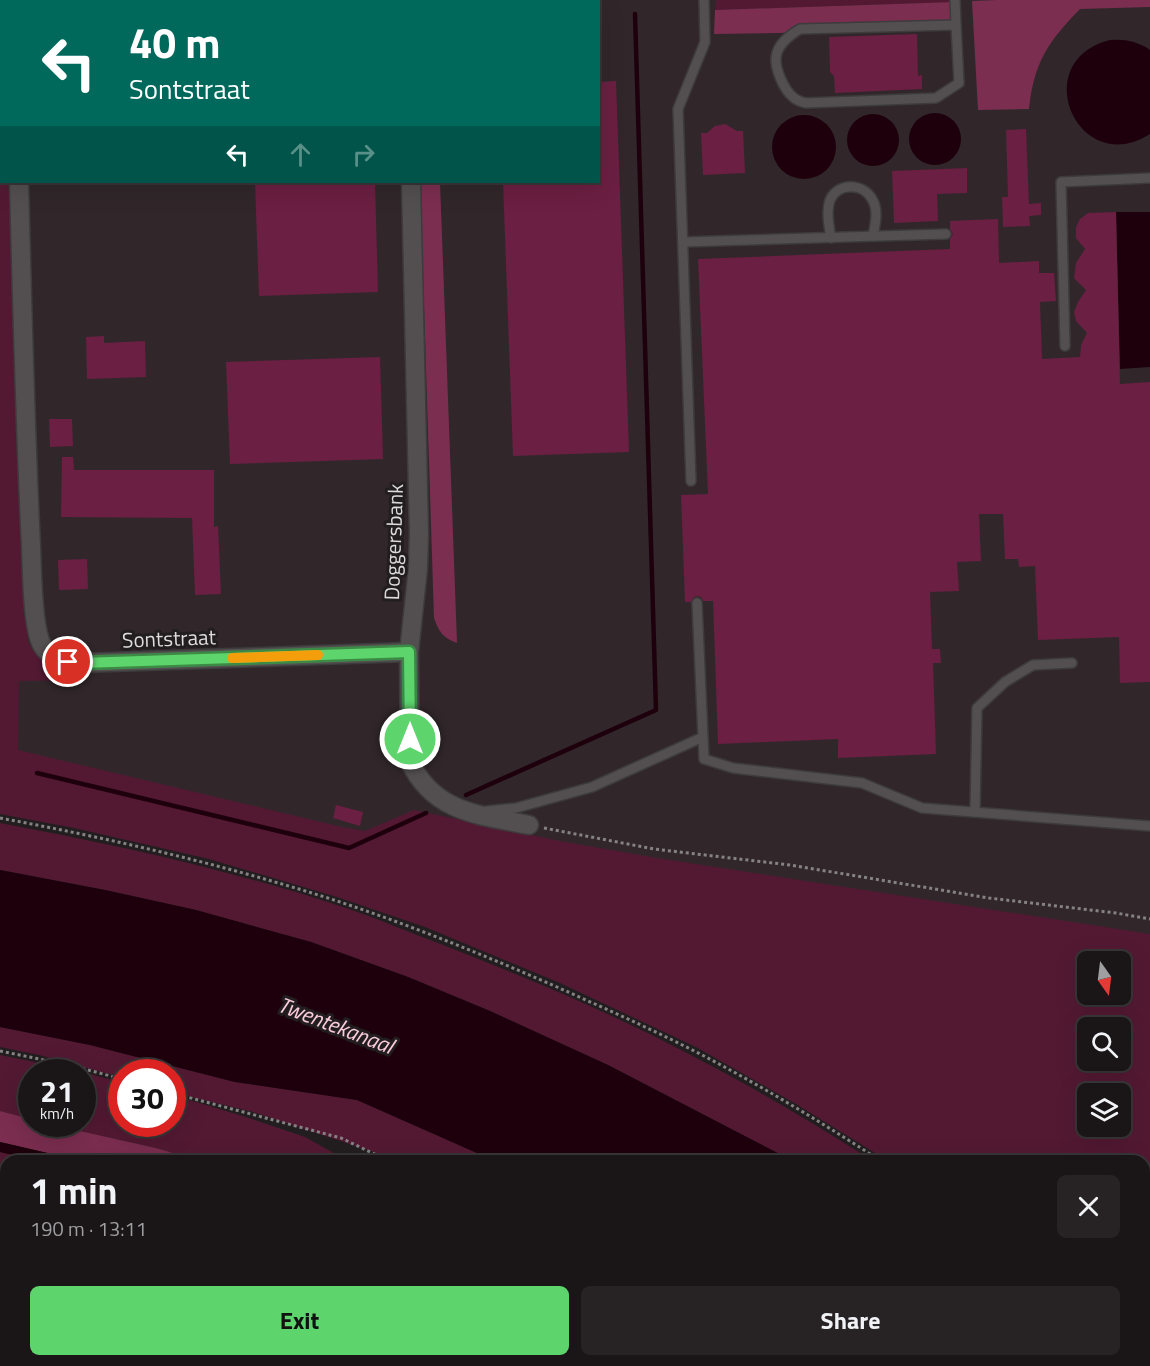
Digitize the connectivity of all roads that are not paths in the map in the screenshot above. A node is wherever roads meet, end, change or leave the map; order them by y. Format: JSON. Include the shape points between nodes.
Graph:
{"nodes":[{"id":1,"x":704,"y":0,"type":"edge"},
{"id":2,"x":956,"y":0,"type":"edge"},
{"id":3,"x":956,"y":25,"type":"junction"},
{"id":4,"x":1150,"y":178,"type":"edge"},
{"id":5,"x":19,"y":183,"type":"edge"},
{"id":6,"x":411,"y":183,"type":"edge"},
{"id":7,"x":946,"y":234,"type":"dead end"},
{"id":8,"x":873,"y":236,"type":"junction"},
{"id":9,"x":831,"y":238,"type":"junction"},
{"id":10,"x":683,"y":242,"type":"junction"},
{"id":11,"x":1065,"y":346,"type":"dead end"},
{"id":12,"x":691,"y":481,"type":"dead end"},
{"id":13,"x":697,"y":603,"type":"dead end"},
{"id":14,"x":409,"y":652,"type":"junction"},
{"id":15,"x":1072,"y":663,"type":"dead end"},
{"id":16,"x":703,"y":737,"type":"junction"},
{"id":17,"x":470,"y":813,"type":"junction"},
{"id":18,"x":975,"y":813,"type":"junction"},
{"id":19,"x":529,"y":825,"type":"road end"},
{"id":20,"x":1150,"y":826,"type":"edge"}],
"edges":[{"from":1,"to":10,"type":"lane","via":[[705,42],[678,109]]},
{"from":2,"to":3,"type":"lane"},
{"from":3,"to":3,"type":"lane","via":[[800,29],[781,45],[777,67],[786,90],[806,103],[936,98],[959,83]]},
{"from":4,"to":11,"type":"lane","via":[[1061,182]]},
{"from":5,"to":14,"type":"street","name":"Sontstraat","via":[[35,612],[39,638],[50,656],[81,663]]},
{"from":6,"to":14,"type":"street","name":"Doggersbank","via":[[419,534]]},
{"from":7,"to":8,"type":"lane"},
{"from":8,"to":9,"type":"lane"},
{"from":8,"to":9,"type":"lane","via":[[873,200],[862,190],[847,187],[830,200]]},
{"from":9,"to":10,"type":"lane"},
{"from":10,"to":12,"type":"lane"},
{"from":13,"to":16,"type":"lane"},
{"from":14,"to":17,"type":"street","name":"Doggersbank","via":[[410,762],[441,800]]},
{"from":15,"to":18,"type":"lane","via":[[1033,665],[1005,682],[977,708]]},
{"from":16,"to":17,"type":"lane","via":[[592,787],[516,808]]},
{"from":16,"to":18,"type":"lane","via":[[704,759],[733,768],[862,783],[922,808]]},
{"from":17,"to":19,"type":"street","name":"Doggersbank"},
{"from":18,"to":20,"type":"lane"}]}
